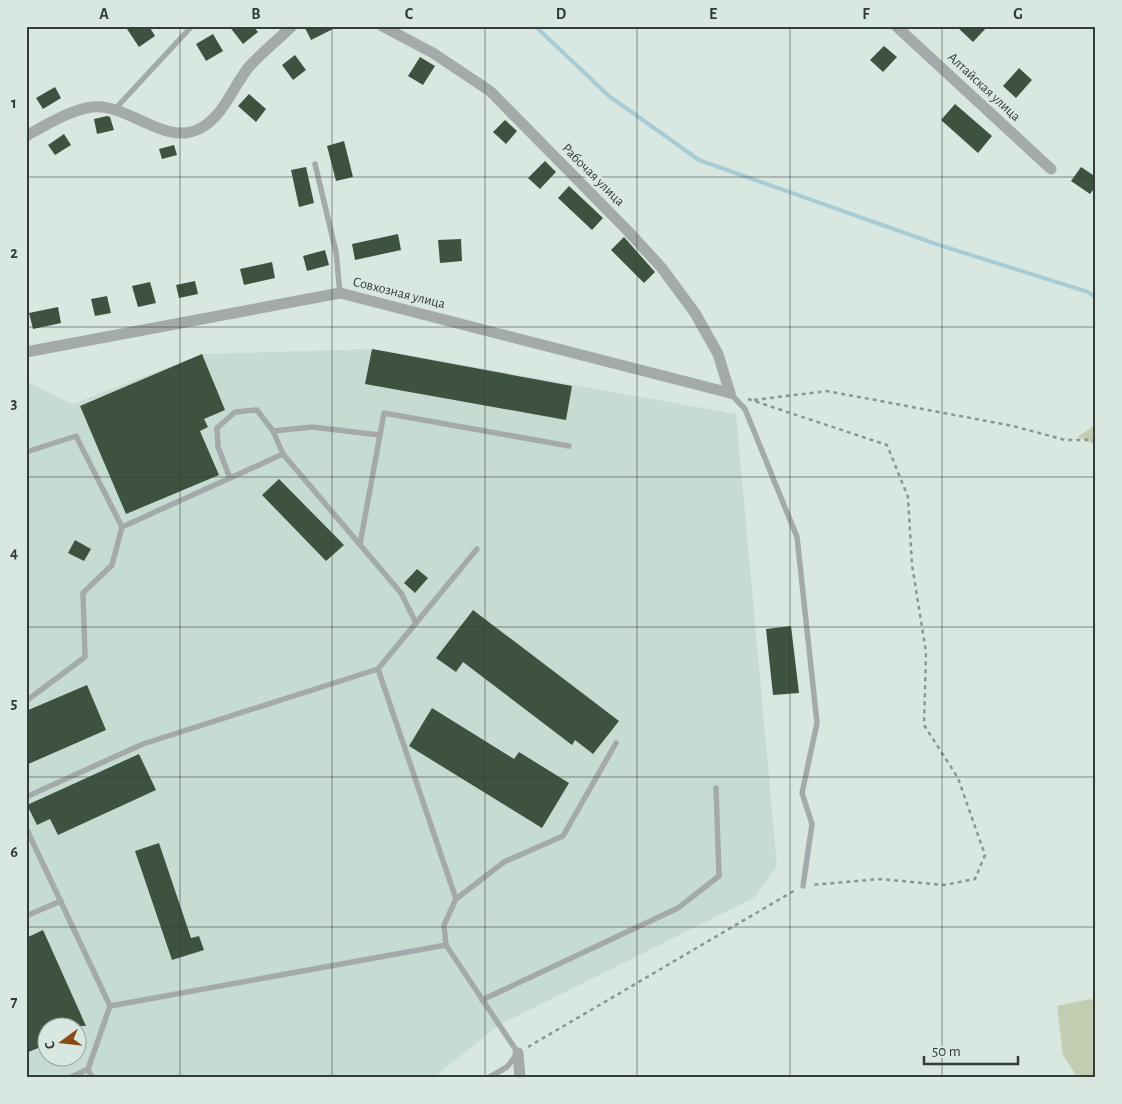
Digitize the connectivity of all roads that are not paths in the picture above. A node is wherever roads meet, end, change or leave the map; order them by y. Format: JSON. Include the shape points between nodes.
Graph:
{"nodes":[{"id":1,"x":192,"y":26,"type":"edge"},
{"id":2,"x":292,"y":26,"type":"edge"},
{"id":3,"x":382,"y":26,"type":"edge"},
{"id":4,"x":896,"y":26,"type":"edge"},
{"id":5,"x":116,"y":108,"type":"junction"},
{"id":6,"x":27,"y":134,"type":"edge"},
{"id":7,"x":315,"y":164,"type":"dead end"},
{"id":8,"x":1051,"y":169,"type":"dead end"},
{"id":9,"x":340,"y":293,"type":"junction"},
{"id":10,"x":26,"y":352,"type":"edge"},
{"id":11,"x":730,"y":393,"type":"junction"},
{"id":12,"x":273,"y":431,"type":"junction"},
{"id":13,"x":380,"y":435,"type":"junction"},
{"id":14,"x":569,"y":446,"type":"dead end"},
{"id":15,"x":26,"y":452,"type":"edge"},
{"id":16,"x":283,"y":454,"type":"junction"},
{"id":17,"x":230,"y":478,"type":"junction"},
{"id":18,"x":122,"y":526,"type":"junction"},
{"id":19,"x":360,"y":544,"type":"junction"},
{"id":20,"x":477,"y":549,"type":"dead end"},
{"id":21,"x":416,"y":623,"type":"junction"},
{"id":22,"x":378,"y":669,"type":"junction"},
{"id":23,"x":26,"y":701,"type":"edge"},
{"id":24,"x":616,"y":743,"type":"dead end"},
{"id":25,"x":716,"y":788,"type":"dead end"},
{"id":26,"x":26,"y":797,"type":"edge"},
{"id":27,"x":26,"y":828,"type":"edge"},
{"id":28,"x":803,"y":886,"type":"road end"},
{"id":29,"x":456,"y":899,"type":"junction"},
{"id":30,"x":61,"y":901,"type":"junction"},
{"id":31,"x":26,"y":916,"type":"edge"},
{"id":32,"x":446,"y":945,"type":"junction"},
{"id":33,"x":482,"y":1000,"type":"junction"},
{"id":34,"x":110,"y":1006,"type":"junction"},
{"id":35,"x":518,"y":1053,"type":"junction"},
{"id":36,"x":88,"y":1069,"type":"junction"},
{"id":37,"x":69,"y":1078,"type":"edge"},
{"id":38,"x":92,"y":1078,"type":"edge"},
{"id":39,"x":488,"y":1078,"type":"edge"},
{"id":40,"x":520,"y":1078,"type":"edge"}],
"edges":[{"from":1,"to":5,"type":"lane"},
{"from":2,"to":5,"type":"street","via":[[248,68],[223,107],[201,128],[176,133]]},
{"from":3,"to":11,"type":"street","name":"Рабочая улица","via":[[433,53],[490,91],[626,229],[661,267],[695,313],[718,354]]},
{"from":4,"to":8,"type":"street","name":"Алтайская улица"},
{"from":5,"to":6,"type":"street","via":[[92,107]]},
{"from":7,"to":9,"type":"lane","via":[[336,252]]},
{"from":9,"to":10,"type":"street","name":"Совхозная улица"},
{"from":9,"to":11,"type":"street","name":"Совхозная улица"},
{"from":11,"to":28,"type":"lane","via":[[745,409],[797,538],[817,723],[802,794],[812,824]]},
{"from":12,"to":13,"type":"lane","via":[[312,428]]},
{"from":12,"to":16,"type":"lane"},
{"from":12,"to":17,"type":"lane","via":[[257,410],[235,412],[217,428],[218,446]]},
{"from":13,"to":14,"type":"lane","via":[[384,413]]},
{"from":13,"to":19,"type":"lane"},
{"from":15,"to":18,"type":"lane","via":[[76,436]]},
{"from":16,"to":17,"type":"lane"},
{"from":16,"to":19,"type":"lane"},
{"from":17,"to":18,"type":"lane"},
{"from":18,"to":23,"type":"lane","via":[[112,565],[83,593],[84,657]]},
{"from":19,"to":21,"type":"lane","via":[[401,593]]},
{"from":20,"to":21,"type":"lane"},
{"from":21,"to":22,"type":"lane"},
{"from":22,"to":26,"type":"lane","via":[[143,744]]},
{"from":22,"to":29,"type":"lane"},
{"from":24,"to":29,"type":"lane","via":[[563,836],[504,862]]},
{"from":25,"to":33,"type":"lane","via":[[719,876],[678,908]]},
{"from":27,"to":30,"type":"lane"},
{"from":29,"to":32,"type":"lane","via":[[444,925]]},
{"from":30,"to":31,"type":"lane"},
{"from":30,"to":34,"type":"lane"},
{"from":32,"to":33,"type":"lane"},
{"from":32,"to":34,"type":"lane"},
{"from":33,"to":35,"type":"lane"},
{"from":34,"to":36,"type":"lane"},
{"from":35,"to":39,"type":"lane","via":[[507,1067]]},
{"from":35,"to":40,"type":"street"},
{"from":36,"to":37,"type":"lane"},
{"from":36,"to":38,"type":"lane"}]}
